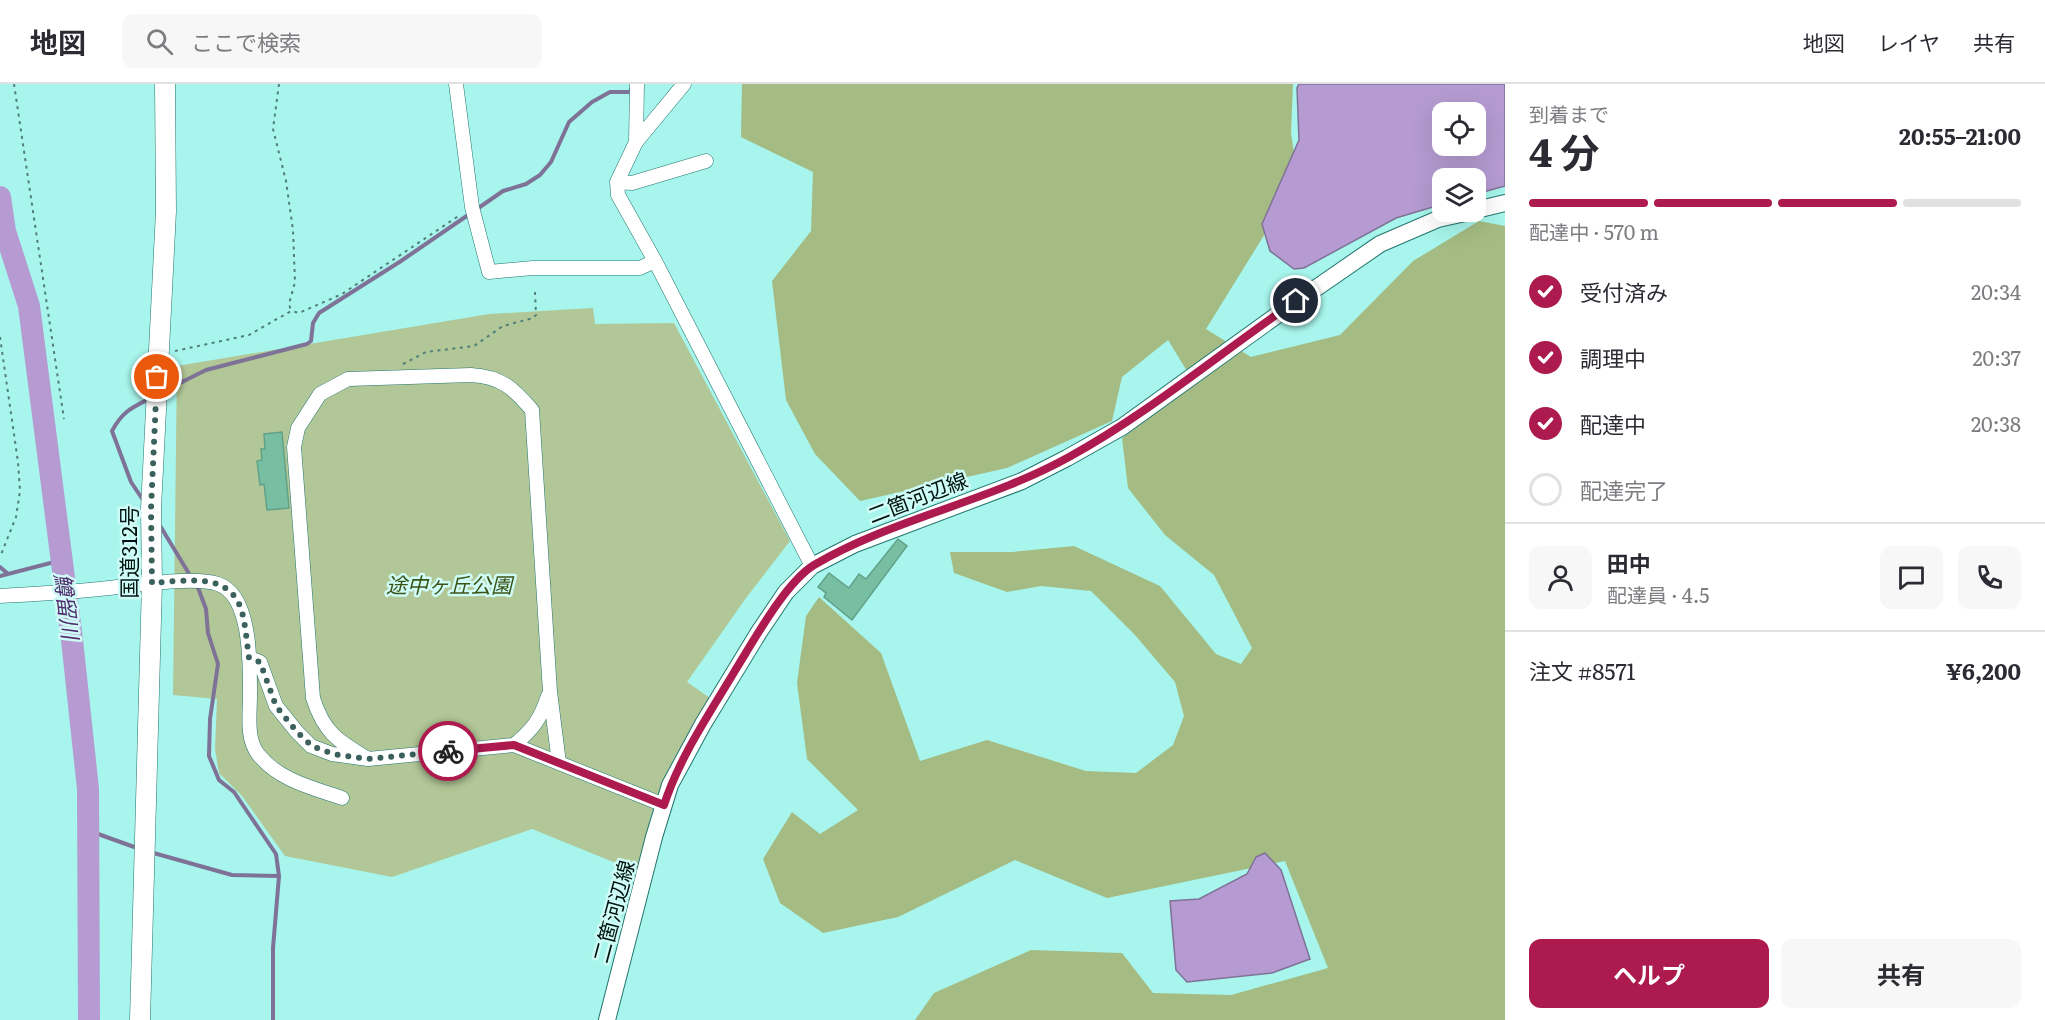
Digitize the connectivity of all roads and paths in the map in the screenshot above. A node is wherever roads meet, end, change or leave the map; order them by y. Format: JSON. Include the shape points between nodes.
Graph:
{"nodes":[{"id":1,"x":14,"y":84,"type":"edge"},
{"id":2,"x":165,"y":84,"type":"edge"},
{"id":3,"x":279,"y":84,"type":"edge"},
{"id":4,"x":456,"y":84,"type":"edge"},
{"id":5,"x":637,"y":84,"type":"edge"},
{"id":6,"x":684,"y":84,"type":"edge"},
{"id":7,"x":636,"y":142,"type":"junction"},
{"id":8,"x":706,"y":161,"type":"dead end"},
{"id":9,"x":617,"y":182,"type":"junction"},
{"id":10,"x":1505,"y":203,"type":"edge"},
{"id":11,"x":472,"y":207,"type":"junction"},
{"id":12,"x":1486,"y":208,"type":"edge"},
{"id":13,"x":1432,"y":222,"type":"edge"},
{"id":14,"x":655,"y":261,"type":"junction"},
{"id":15,"x":535,"y":292,"type":"dead end"},
{"id":16,"x":291,"y":311,"type":"junction"},
{"id":17,"x":0,"y":338,"type":"edge"},
{"id":18,"x":158,"y":355,"type":"junction"},
{"id":19,"x":392,"y":378,"type":"junction"},
{"id":20,"x":64,"y":418,"type":"dead end"},
{"id":21,"x":0,"y":557,"type":"edge"},
{"id":22,"x":812,"y":566,"type":"junction"},
{"id":23,"x":152,"y":583,"type":"junction"},
{"id":24,"x":0,"y":596,"type":"edge"},
{"id":25,"x":249,"y":658,"type":"junction"},
{"id":26,"x":550,"y":692,"type":"junction"},
{"id":27,"x":514,"y":745,"type":"junction"},
{"id":28,"x":368,"y":759,"type":"junction"},
{"id":29,"x":559,"y":763,"type":"junction"},
{"id":30,"x":342,"y":798,"type":"dead end"},
{"id":31,"x":664,"y":805,"type":"junction"},
{"id":32,"x":140,"y":1020,"type":"edge"},
{"id":33,"x":607,"y":1020,"type":"edge"}],
"edges":[{"from":1,"to":20,"type":"path"},
{"from":2,"to":18,"type":"highway","name":"国道312号","via":[[166,211]]},
{"from":3,"to":16,"type":"path","via":[[273,129],[293,230],[295,282]]},
{"from":4,"to":11,"type":"street"},
{"from":5,"to":7,"type":"street"},
{"from":6,"to":7,"type":"street"},
{"from":7,"to":9,"type":"street"},
{"from":8,"to":9,"type":"street","via":[[633,183]]},
{"from":9,"to":14,"type":"street","via":[[618,195]]},
{"from":10,"to":12,"type":"main road"},
{"from":11,"to":14,"type":"street","via":[[489,272],[640,268]]},
{"from":11,"to":16,"type":"path","via":[[342,294],[298,313]]},
{"from":13,"to":22,"type":"main road","name":"二箇河辺線","via":[[1380,244],[1122,427],[1067,458],[1022,481],[855,544]]},
{"from":14,"to":22,"type":"street"},
{"from":15,"to":19,"type":"path","via":[[533,318],[503,326],[474,346],[426,352],[403,364]]},
{"from":16,"to":18,"type":"path","via":[[249,335]]},
{"from":17,"to":21,"type":"path","via":[[20,491],[16,517]]},
{"from":18,"to":23,"type":"highway","name":"国道312号"},
{"from":19,"to":26,"type":"street","via":[[487,376],[513,389],[532,410]]},
{"from":19,"to":28,"type":"street","via":[[348,379],[320,394],[298,428],[294,447],[313,698],[320,720],[333,735]]},
{"from":22,"to":31,"type":"main road","name":"二箇河辺線","via":[[786,591],[759,632],[684,759]]},
{"from":23,"to":24,"type":"street"},
{"from":23,"to":25,"type":"street","via":[[204,581],[221,584],[234,594],[243,613]]},
{"from":23,"to":32,"type":"highway","name":"国道312号"},
{"from":25,"to":28,"type":"street","via":[[260,662],[276,706],[312,746],[333,754]]},
{"from":25,"to":30,"type":"street","via":[[252,743],[258,754],[299,784]]},
{"from":26,"to":27,"type":"street","via":[[541,717]]},
{"from":26,"to":29,"type":"street"},
{"from":27,"to":28,"type":"street"},
{"from":27,"to":29,"type":"street"},
{"from":29,"to":31,"type":"street"},
{"from":31,"to":33,"type":"main road","name":"二箇河辺線"}]}
